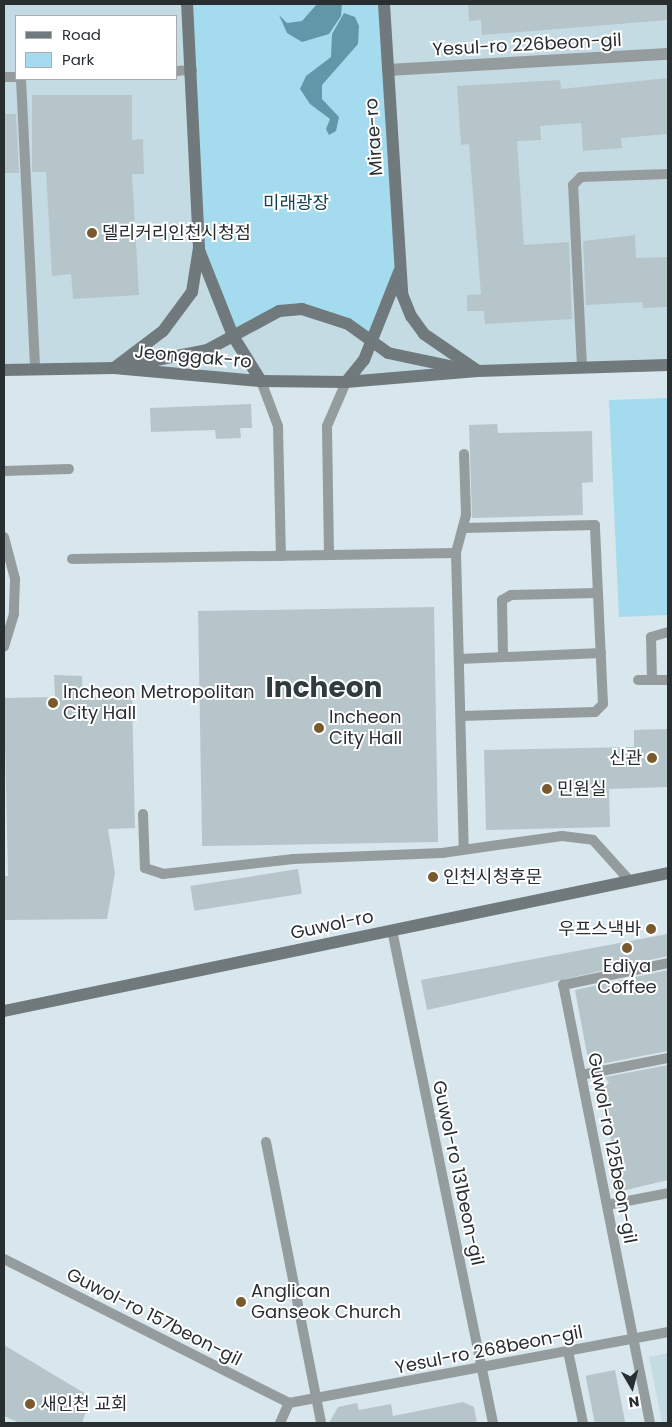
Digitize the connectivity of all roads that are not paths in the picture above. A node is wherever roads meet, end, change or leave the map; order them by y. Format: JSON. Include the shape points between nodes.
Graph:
{"nodes":[{"id":1,"x":187,"y":4,"type":"edge"},
{"id":2,"x":384,"y":4,"type":"edge"},
{"id":3,"x":668,"y":54,"type":"edge"},
{"id":4,"x":192,"y":70,"type":"junction"},
{"id":5,"x":388,"y":70,"type":"junction"},
{"id":6,"x":178,"y":71,"type":"edge"},
{"id":7,"x":22,"y":80,"type":"edge"},
{"id":8,"x":668,"y":174,"type":"edge"},
{"id":9,"x":198,"y":248,"type":"junction"},
{"id":10,"x":400,"y":269,"type":"junction"},
{"id":11,"x":233,"y":336,"type":"junction"},
{"id":12,"x":371,"y":343,"type":"junction"},
{"id":13,"x":668,"y":365,"type":"edge"},
{"id":14,"x":582,"y":367,"type":"junction"},
{"id":15,"x":114,"y":368,"type":"junction"},
{"id":16,"x":35,"y":369,"type":"junction"},
{"id":17,"x":4,"y":370,"type":"edge"},
{"id":18,"x":478,"y":371,"type":"junction"},
{"id":19,"x":262,"y":381,"type":"junction"},
{"id":20,"x":346,"y":382,"type":"junction"},
{"id":21,"x":464,"y":454,"type":"dead end"},
{"id":22,"x":69,"y":470,"type":"dead end"},
{"id":23,"x":4,"y":471,"type":"edge"},
{"id":24,"x":463,"y":528,"type":"junction"},
{"id":25,"x":4,"y":537,"type":"edge"},
{"id":26,"x":456,"y":553,"type":"junction"},
{"id":27,"x":329,"y":555,"type":"junction"},
{"id":28,"x":281,"y":556,"type":"junction"},
{"id":29,"x":72,"y":559,"type":"dead end"},
{"id":30,"x":598,"y":593,"type":"junction"},
{"id":31,"x":668,"y":632,"type":"edge"},
{"id":32,"x":4,"y":647,"type":"edge"},
{"id":33,"x":601,"y":653,"type":"junction"},
{"id":34,"x":503,"y":657,"type":"junction"},
{"id":35,"x":459,"y":659,"type":"junction"},
{"id":36,"x":638,"y":680,"type":"dead end"},
{"id":37,"x":652,"y":680,"type":"junction"},
{"id":38,"x":668,"y":680,"type":"edge"},
{"id":39,"x":460,"y":716,"type":"junction"},
{"id":40,"x":143,"y":814,"type":"dead end"},
{"id":41,"x":464,"y":849,"type":"junction"},
{"id":42,"x":668,"y":873,"type":"edge"},
{"id":43,"x":630,"y":881,"type":"junction"},
{"id":44,"x":392,"y":930,"type":"junction"},
{"id":45,"x":668,"y":963,"type":"edge"},
{"id":46,"x":4,"y":1011,"type":"edge"},
{"id":47,"x":668,"y":1058,"type":"edge"},
{"id":48,"x":581,"y":1076,"type":"junction"},
{"id":49,"x":266,"y":1142,"type":"dead end"},
{"id":50,"x":668,"y":1193,"type":"edge"},
{"id":51,"x":607,"y":1205,"type":"junction"},
{"id":52,"x":4,"y":1259,"type":"edge"},
{"id":53,"x":668,"y":1332,"type":"edge"},
{"id":54,"x":633,"y":1339,"type":"junction"},
{"id":55,"x":568,"y":1352,"type":"junction"},
{"id":56,"x":482,"y":1368,"type":"junction"},
{"id":57,"x":317,"y":1400,"type":"junction"},
{"id":58,"x":289,"y":1403,"type":"junction"},
{"id":59,"x":280,"y":1423,"type":"edge"},
{"id":60,"x":321,"y":1423,"type":"edge"},
{"id":61,"x":493,"y":1423,"type":"edge"},
{"id":62,"x":583,"y":1423,"type":"edge"},
{"id":63,"x":650,"y":1423,"type":"edge"}],
"edges":[{"from":1,"to":4,"type":"street"},
{"from":2,"to":5,"type":"street","name":"Mirae-ro"},
{"from":3,"to":5,"type":"street","name":"Yesul-ro 226beon-gil"},
{"from":4,"to":6,"type":"lane"},
{"from":4,"to":9,"type":"street"},
{"from":5,"to":10,"type":"street","name":"Mirae-ro"},
{"from":7,"to":16,"type":"lane"},
{"from":8,"to":14,"type":"lane","via":[[581,177],[573,185]]},
{"from":9,"to":11,"type":"street"},
{"from":9,"to":15,"type":"street","via":[[192,292],[184,308],[163,331]]},
{"from":10,"to":12,"type":"street"},
{"from":10,"to":18,"type":"street","name":"Mirae-ro","via":[[411,316],[424,334]]},
{"from":11,"to":12,"type":"street","name":"Jeonggak-ro","via":[[279,312],[302,308],[348,324]]},
{"from":11,"to":15,"type":"street","name":"Jeonggak-ro","via":[[207,350]]},
{"from":11,"to":19,"type":"street"},
{"from":12,"to":18,"type":"street","name":"Jeonggak-ro","via":[[421,362]]},
{"from":12,"to":20,"type":"street"},
{"from":13,"to":14,"type":"street","name":"Jeonggak-ro"},
{"from":14,"to":18,"type":"street","name":"Jeonggak-ro"},
{"from":15,"to":16,"type":"street"},
{"from":15,"to":19,"type":"street","name":"Jeonggak-ro"},
{"from":16,"to":17,"type":"street"},
{"from":18,"to":20,"type":"street","name":"Jeonggak-ro"},
{"from":19,"to":20,"type":"street","name":"Jeonggak-ro"},
{"from":19,"to":28,"type":"lane","via":[[278,426]]},
{"from":20,"to":27,"type":"lane","via":[[327,426]]},
{"from":21,"to":24,"type":"lane"},
{"from":22,"to":23,"type":"lane"},
{"from":24,"to":26,"type":"lane"},
{"from":24,"to":30,"type":"lane","via":[[595,525]]},
{"from":25,"to":32,"type":"lane","via":[[15,579],[14,614]]},
{"from":26,"to":27,"type":"lane"},
{"from":26,"to":35,"type":"lane"},
{"from":27,"to":28,"type":"lane"},
{"from":28,"to":29,"type":"lane"},
{"from":30,"to":33,"type":"lane"},
{"from":30,"to":34,"type":"lane","via":[[511,595],[502,600]]},
{"from":31,"to":37,"type":"lane","via":[[651,637]]},
{"from":33,"to":34,"type":"lane"},
{"from":33,"to":39,"type":"lane","via":[[603,704],[595,712]]},
{"from":34,"to":35,"type":"lane"},
{"from":35,"to":39,"type":"lane"},
{"from":36,"to":37,"type":"lane"},
{"from":37,"to":38,"type":"lane"},
{"from":39,"to":41,"type":"lane"},
{"from":40,"to":41,"type":"lane","via":[[146,868],[163,874],[293,860]]},
{"from":41,"to":43,"type":"lane","via":[[562,836],[593,840]]},
{"from":42,"to":43,"type":"street","name":"Guwol-ro"},
{"from":43,"to":44,"type":"street","name":"Guwol-ro"},
{"from":44,"to":46,"type":"street","name":"Guwol-ro"},
{"from":44,"to":56,"type":"lane","name":"Guwol-ro 131beon-gil"},
{"from":45,"to":48,"type":"lane","name":"Guwol-ro 125beon-gil","via":[[563,986]]},
{"from":47,"to":48,"type":"lane"},
{"from":48,"to":51,"type":"lane","name":"Guwol-ro 125beon-gil"},
{"from":49,"to":57,"type":"lane"},
{"from":50,"to":51,"type":"lane"},
{"from":51,"to":54,"type":"lane","name":"Guwol-ro 125beon-gil"},
{"from":52,"to":58,"type":"lane","name":"Guwol-ro 157beon-gil"},
{"from":53,"to":54,"type":"lane","name":"Yesul-ro 268beon-gil"},
{"from":54,"to":55,"type":"lane","name":"Yesul-ro 268beon-gil"},
{"from":54,"to":63,"type":"lane","name":"Guwol-ro 125beon-gil"},
{"from":55,"to":56,"type":"lane","name":"Yesul-ro 268beon-gil"},
{"from":55,"to":62,"type":"lane"},
{"from":56,"to":57,"type":"lane","name":"Yesul-ro 268beon-gil"},
{"from":56,"to":61,"type":"lane","name":"Guwol-ro 131beon-gil"},
{"from":57,"to":58,"type":"lane"},
{"from":57,"to":60,"type":"lane"},
{"from":58,"to":59,"type":"lane"}]}
